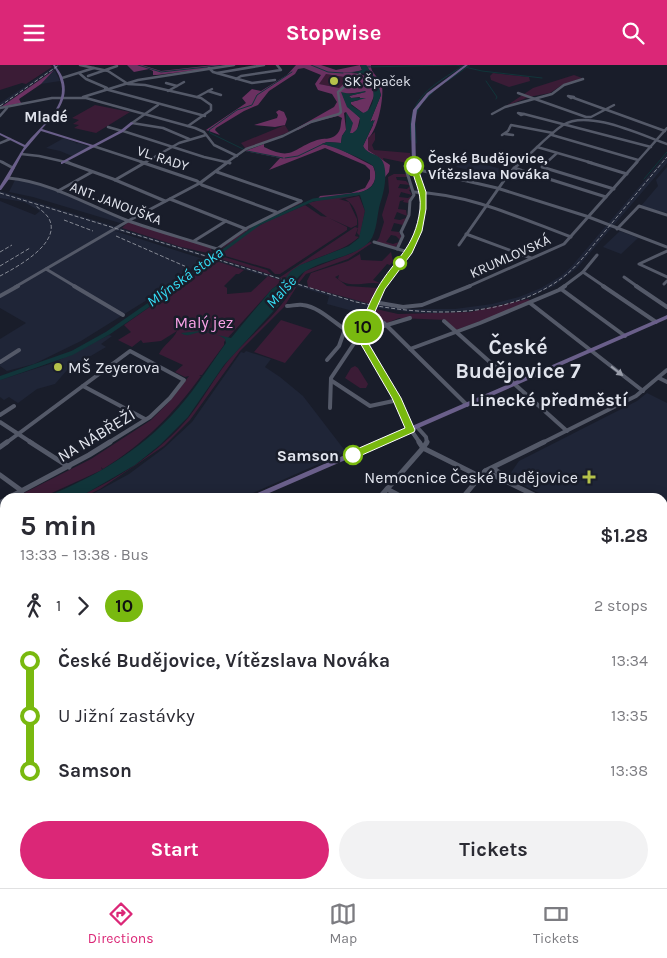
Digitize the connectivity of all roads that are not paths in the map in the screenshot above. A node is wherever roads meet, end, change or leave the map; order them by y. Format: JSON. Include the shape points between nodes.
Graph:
{"nodes":[{"id":1,"x":54,"y":65,"type":"edge"},
{"id":2,"x":80,"y":65,"type":"edge"},
{"id":3,"x":234,"y":65,"type":"edge"},
{"id":4,"x":264,"y":65,"type":"edge"},
{"id":5,"x":277,"y":65,"type":"edge"},
{"id":6,"x":88,"y":66,"type":"edge"},
{"id":7,"x":116,"y":66,"type":"edge"},
{"id":8,"x":465,"y":66,"type":"edge"},
{"id":9,"x":96,"y":68,"type":"junction"},
{"id":10,"x":209,"y":68,"type":"junction"},
{"id":11,"x":104,"y":70,"type":"junction"},
{"id":12,"x":79,"y":73,"type":"junction"},
{"id":13,"x":217,"y":73,"type":"junction"},
{"id":14,"x":360,"y":74,"type":"dead end"},
{"id":15,"x":88,"y":76,"type":"dead end"},
{"id":16,"x":62,"y":78,"type":"junction"},
{"id":17,"x":236,"y":79,"type":"junction"},
{"id":18,"x":583,"y":79,"type":"dead end"},
{"id":19,"x":275,"y":80,"type":"dead end"},
{"id":20,"x":184,"y":82,"type":"dead end"},
{"id":21,"x":127,"y":83,"type":"junction"},
{"id":22,"x":166,"y":83,"type":"dead end"},
{"id":23,"x":177,"y":85,"type":"junction"},
{"id":24,"x":107,"y":88,"type":"junction"},
{"id":25,"x":103,"y":89,"type":"junction"},
{"id":26,"x":212,"y":89,"type":"dead end"},
{"id":27,"x":168,"y":91,"type":"junction"},
{"id":28,"x":208,"y":91,"type":"junction"},
{"id":29,"x":518,"y":93,"type":"dead end"},
{"id":30,"x":221,"y":95,"type":"dead end"},
{"id":31,"x":82,"y":97,"type":"junction"},
{"id":32,"x":197,"y":97,"type":"junction"},
{"id":33,"x":64,"y":98,"type":"junction"},
{"id":34,"x":574,"y":98,"type":"dead end"},
{"id":35,"x":533,"y":99,"type":"junction"},
{"id":36,"x":158,"y":105,"type":"junction"},
{"id":37,"x":614,"y":105,"type":"dead end"},
{"id":38,"x":3,"y":108,"type":"edge"},
{"id":39,"x":607,"y":109,"type":"junction"},
{"id":40,"x":143,"y":114,"type":"junction"},
{"id":41,"x":492,"y":114,"type":"dead end"},
{"id":42,"x":524,"y":114,"type":"dead end"},
{"id":43,"x":0,"y":116,"type":"edge"},
{"id":44,"x":205,"y":116,"type":"junction"},
{"id":45,"x":586,"y":117,"type":"junction"},
{"id":46,"x":592,"y":118,"type":"junction"},
{"id":47,"x":132,"y":123,"type":"junction"},
{"id":48,"x":506,"y":124,"type":"dead end"},
{"id":49,"x":511,"y":125,"type":"junction"},
{"id":50,"x":563,"y":125,"type":"junction"},
{"id":51,"x":188,"y":126,"type":"junction"},
{"id":52,"x":108,"y":127,"type":"dead end"},
{"id":53,"x":41,"y":130,"type":"junction"},
{"id":54,"x":666,"y":130,"type":"edge"},
{"id":55,"x":122,"y":131,"type":"junction"},
{"id":56,"x":0,"y":134,"type":"edge"},
{"id":57,"x":553,"y":134,"type":"junction"},
{"id":58,"x":206,"y":135,"type":"junction"},
{"id":59,"x":513,"y":135,"type":"dead end"},
{"id":60,"x":10,"y":139,"type":"junction"},
{"id":61,"x":188,"y":139,"type":"junction"},
{"id":62,"x":656,"y":141,"type":"junction"},
{"id":63,"x":0,"y":143,"type":"edge"},
{"id":64,"x":667,"y":144,"type":"edge"},
{"id":65,"x":25,"y":146,"type":"junction"},
{"id":66,"x":93,"y":146,"type":"junction"},
{"id":67,"x":172,"y":147,"type":"junction"},
{"id":68,"x":537,"y":147,"type":"junction"},
{"id":69,"x":651,"y":147,"type":"junction"},
{"id":70,"x":556,"y":153,"type":"junction"},
{"id":71,"x":21,"y":155,"type":"junction"},
{"id":72,"x":237,"y":156,"type":"junction"},
{"id":73,"x":638,"y":160,"type":"junction"},
{"id":74,"x":0,"y":161,"type":"edge"},
{"id":75,"x":62,"y":163,"type":"junction"},
{"id":76,"x":144,"y":163,"type":"junction"},
{"id":77,"x":230,"y":163,"type":"junction"},
{"id":78,"x":405,"y":167,"type":"dead end"},
{"id":79,"x":13,"y":168,"type":"junction"},
{"id":80,"x":415,"y":169,"type":"junction"},
{"id":81,"x":514,"y":169,"type":"junction"},
{"id":82,"x":92,"y":172,"type":"junction"},
{"id":83,"x":217,"y":172,"type":"junction"},
{"id":84,"x":627,"y":174,"type":"junction"},
{"id":85,"x":7,"y":180,"type":"junction"},
{"id":86,"x":115,"y":180,"type":"junction"},
{"id":87,"x":0,"y":182,"type":"edge"},
{"id":88,"x":200,"y":183,"type":"junction"},
{"id":89,"x":497,"y":188,"type":"junction"},
{"id":90,"x":0,"y":189,"type":"edge"},
{"id":91,"x":614,"y":189,"type":"junction"},
{"id":92,"x":58,"y":191,"type":"junction"},
{"id":93,"x":414,"y":192,"type":"junction"},
{"id":94,"x":423,"y":192,"type":"junction"},
{"id":95,"x":606,"y":197,"type":"junction"},
{"id":96,"x":170,"y":199,"type":"junction"},
{"id":97,"x":165,"y":201,"type":"junction"},
{"id":98,"x":484,"y":207,"type":"junction"},
{"id":99,"x":276,"y":212,"type":"junction"},
{"id":100,"x":667,"y":215,"type":"edge"},
{"id":101,"x":588,"y":217,"type":"junction"},
{"id":102,"x":128,"y":221,"type":"junction"},
{"id":103,"x":226,"y":221,"type":"junction"},
{"id":104,"x":616,"y":228,"type":"junction"},
{"id":105,"x":246,"y":229,"type":"junction"},
{"id":106,"x":466,"y":235,"type":"junction"},
{"id":107,"x":571,"y":237,"type":"junction"},
{"id":108,"x":194,"y":241,"type":"junction"},
{"id":109,"x":374,"y":242,"type":"dead end"},
{"id":110,"x":459,"y":245,"type":"dead end"},
{"id":111,"x":667,"y":247,"type":"edge"},
{"id":112,"x":396,"y":249,"type":"junction"},
{"id":113,"x":667,"y":251,"type":"edge"},
{"id":114,"x":408,"y":253,"type":"junction"},
{"id":115,"x":597,"y":257,"type":"dead end"},
{"id":116,"x":531,"y":259,"type":"junction"},
{"id":117,"x":46,"y":269,"type":"junction"},
{"id":118,"x":583,"y":272,"type":"junction"},
{"id":119,"x":624,"y":277,"type":"dead end"},
{"id":120,"x":667,"y":277,"type":"edge"},
{"id":121,"x":561,"y":289,"type":"junction"},
{"id":122,"x":0,"y":296,"type":"edge"},
{"id":123,"x":374,"y":302,"type":"junction"},
{"id":124,"x":530,"y":303,"type":"junction"},
{"id":125,"x":287,"y":306,"type":"dead end"},
{"id":126,"x":667,"y":307,"type":"edge"},
{"id":127,"x":123,"y":315,"type":"dead end"},
{"id":128,"x":369,"y":315,"type":"junction"},
{"id":129,"x":410,"y":317,"type":"dead end"},
{"id":130,"x":667,"y":317,"type":"edge"},
{"id":131,"x":444,"y":321,"type":"dead end"},
{"id":132,"x":656,"y":322,"type":"junction"},
{"id":133,"x":386,"y":324,"type":"junction"},
{"id":134,"x":367,"y":331,"type":"dead end"},
{"id":135,"x":344,"y":332,"type":"junction"},
{"id":136,"x":456,"y":332,"type":"junction"},
{"id":137,"x":625,"y":336,"type":"junction"},
{"id":138,"x":361,"y":337,"type":"junction"},
{"id":139,"x":410,"y":349,"type":"junction"},
{"id":140,"x":18,"y":350,"type":"dead end"},
{"id":141,"x":592,"y":351,"type":"junction"},
{"id":142,"x":327,"y":361,"type":"dead end"},
{"id":143,"x":0,"y":363,"type":"edge"},
{"id":144,"x":667,"y":371,"type":"edge"},
{"id":145,"x":658,"y":378,"type":"junction"},
{"id":146,"x":331,"y":379,"type":"junction"},
{"id":147,"x":667,"y":382,"type":"edge"},
{"id":148,"x":515,"y":384,"type":"junction"},
{"id":149,"x":83,"y":385,"type":"junction"},
{"id":150,"x":325,"y":385,"type":"dead end"},
{"id":151,"x":643,"y":391,"type":"junction"},
{"id":152,"x":398,"y":400,"type":"junction"},
{"id":153,"x":467,"y":405,"type":"junction"},
{"id":154,"x":14,"y":406,"type":"dead end"},
{"id":155,"x":330,"y":408,"type":"dead end"},
{"id":156,"x":403,"y":411,"type":"junction"},
{"id":157,"x":0,"y":415,"type":"edge"},
{"id":158,"x":145,"y":419,"type":"junction"},
{"id":159,"x":0,"y":422,"type":"edge"},
{"id":160,"x":417,"y":427,"type":"junction"},
{"id":161,"x":411,"y":430,"type":"junction"},
{"id":162,"x":567,"y":431,"type":"junction"},
{"id":163,"x":18,"y":434,"type":"junction"},
{"id":164,"x":0,"y":447,"type":"edge"},
{"id":165,"x":423,"y":447,"type":"junction"},
{"id":166,"x":69,"y":467,"type":"junction"},
{"id":167,"x":493,"y":468,"type":"junction"},
{"id":168,"x":485,"y":471,"type":"junction"},
{"id":169,"x":0,"y":475,"type":"edge"},
{"id":170,"x":479,"y":476,"type":"junction"},
{"id":171,"x":387,"y":489,"type":"junction"},
{"id":172,"x":522,"y":489,"type":"junction"},
{"id":173,"x":22,"y":491,"type":"junction"},
{"id":174,"x":18,"y":493,"type":"edge"},
{"id":175,"x":266,"y":493,"type":"edge"},
{"id":176,"x":384,"y":493,"type":"edge"},
{"id":177,"x":394,"y":493,"type":"edge"},
{"id":178,"x":466,"y":493,"type":"edge"},
{"id":179,"x":530,"y":493,"type":"edge"}],
"edges":[{"from":1,"to":16,"type":"street"},
{"from":2,"to":6,"type":"street"},
{"from":3,"to":10,"type":"street"},
{"from":4,"to":13,"type":"street"},
{"from":5,"to":17,"type":"street","via":[[281,70]]},
{"from":6,"to":9,"type":"street"},
{"from":7,"to":11,"type":"street"},
{"from":8,"to":80,"type":"street","via":[[432,90],[417,106],[413,125]]},
{"from":9,"to":11,"type":"street"},
{"from":9,"to":12,"type":"street"},
{"from":10,"to":13,"type":"street"},
{"from":10,"to":21,"type":"street"},
{"from":11,"to":15,"type":"street"},
{"from":11,"to":21,"type":"street"},
{"from":12,"to":16,"type":"street"},
{"from":12,"to":24,"type":"street"},
{"from":13,"to":17,"type":"street"},
{"from":14,"to":72,"type":"street","via":[[338,91],[339,114],[311,122]]},
{"from":16,"to":33,"type":"street"},
{"from":17,"to":19,"type":"street","via":[[252,83]]},
{"from":18,"to":35,"type":"street"},
{"from":20,"to":23,"type":"street"},
{"from":21,"to":24,"type":"street"},
{"from":21,"to":27,"type":"street"},
{"from":22,"to":23,"type":"street"},
{"from":23,"to":27,"type":"street"},
{"from":24,"to":25,"type":"street"},
{"from":25,"to":31,"type":"street"},
{"from":25,"to":36,"type":"street"},
{"from":26,"to":28,"type":"street"},
{"from":27,"to":32,"type":"street"},
{"from":28,"to":30,"type":"street"},
{"from":28,"to":32,"type":"street"},
{"from":29,"to":35,"type":"street"},
{"from":31,"to":33,"type":"street"},
{"from":31,"to":40,"type":"street"},
{"from":32,"to":44,"type":"street","via":[[212,105]]},
{"from":33,"to":38,"type":"street"},
{"from":33,"to":53,"type":"street"},
{"from":34,"to":39,"type":"street"},
{"from":35,"to":41,"type":"street"},
{"from":35,"to":45,"type":"street"},
{"from":36,"to":40,"type":"street"},
{"from":36,"to":44,"type":"street"},
{"from":37,"to":39,"type":"street"},
{"from":38,"to":43,"type":"street"},
{"from":39,"to":46,"type":"street"},
{"from":39,"to":54,"type":"street"},
{"from":40,"to":47,"type":"street"},
{"from":40,"to":51,"type":"street"},
{"from":42,"to":50,"type":"street"},
{"from":44,"to":51,"type":"street"},
{"from":45,"to":46,"type":"street"},
{"from":45,"to":50,"type":"street"},
{"from":46,"to":62,"type":"street"},
{"from":47,"to":55,"type":"street"},
{"from":47,"to":61,"type":"street","via":[[163,128]]},
{"from":48,"to":49,"type":"street"},
{"from":49,"to":57,"type":"street"},
{"from":49,"to":59,"type":"street","via":[[503,135]]},
{"from":50,"to":57,"type":"street"},
{"from":50,"to":69,"type":"street"},
{"from":51,"to":58,"type":"street"},
{"from":52,"to":55,"type":"street"},
{"from":53,"to":65,"type":"street"},
{"from":53,"to":66,"type":"street","name":"VL. RADY"},
{"from":54,"to":62,"type":"street","name":"KRUMLOVSKÁ"},
{"from":55,"to":66,"type":"street"},
{"from":55,"to":67,"type":"street"},
{"from":56,"to":60,"type":"street"},
{"from":57,"to":68,"type":"street"},
{"from":57,"to":73,"type":"street"},
{"from":58,"to":61,"type":"street"},
{"from":58,"to":72,"type":"street","via":[[214,145]]},
{"from":60,"to":63,"type":"street"},
{"from":60,"to":65,"type":"street"},
{"from":61,"to":67,"type":"street"},
{"from":62,"to":64,"type":"street"},
{"from":62,"to":69,"type":"street","name":"KRUMLOVSKÁ"},
{"from":65,"to":71,"type":"street"},
{"from":66,"to":75,"type":"street"},
{"from":66,"to":76,"type":"street","name":"VL. RADY"},
{"from":67,"to":76,"type":"street"},
{"from":67,"to":77,"type":"street"},
{"from":68,"to":70,"type":"street"},
{"from":68,"to":81,"type":"street"},
{"from":69,"to":73,"type":"street","name":"KRUMLOVSKÁ"},
{"from":70,"to":84,"type":"street"},
{"from":70,"to":91,"type":"street","via":[[542,167]]},
{"from":71,"to":75,"type":"street"},
{"from":71,"to":79,"type":"street"},
{"from":72,"to":77,"type":"street"},
{"from":73,"to":84,"type":"street","name":"KRUMLOVSKÁ"},
{"from":74,"to":79,"type":"street"},
{"from":75,"to":82,"type":"street"},
{"from":76,"to":86,"type":"street"},
{"from":76,"to":88,"type":"street","name":"VL. RADY"},
{"from":77,"to":83,"type":"street"},
{"from":78,"to":93,"type":"street"},
{"from":79,"to":85,"type":"street"},
{"from":80,"to":89,"type":"street"},
{"from":80,"to":94,"type":"street"},
{"from":81,"to":89,"type":"street"},
{"from":81,"to":95,"type":"street"},
{"from":82,"to":86,"type":"street"},
{"from":82,"to":92,"type":"street"},
{"from":83,"to":88,"type":"street"},
{"from":83,"to":99,"type":"street","via":[[301,201]]},
{"from":84,"to":91,"type":"street","name":"KRUMLOVSKÁ"},
{"from":85,"to":87,"type":"street","name":"ANT. JANOUŠKA"},
{"from":85,"to":90,"type":"street"},
{"from":85,"to":92,"type":"street","name":"ANT. JANOUŠKA","via":[[20,178]]},
{"from":86,"to":97,"type":"street"},
{"from":88,"to":96,"type":"street"},
{"from":88,"to":99,"type":"street","name":"VL. RADY"},
{"from":89,"to":98,"type":"street"},
{"from":89,"to":101,"type":"street"},
{"from":91,"to":95,"type":"street","name":"KRUMLOVSKÁ"},
{"from":92,"to":102,"type":"street","name":"ANT. JANOUŠKA"},
{"from":93,"to":94,"type":"street"},
{"from":93,"to":112,"type":"street","via":[[408,220],[401,232],[403,236]]},
{"from":94,"to":98,"type":"street"},
{"from":94,"to":114,"type":"street","via":[[418,231]]},
{"from":95,"to":101,"type":"street","name":"KRUMLOVSKÁ"},
{"from":96,"to":97,"type":"street"},
{"from":96,"to":103,"type":"street"},
{"from":97,"to":102,"type":"street"},
{"from":98,"to":106,"type":"street"},
{"from":98,"to":107,"type":"street"},
{"from":99,"to":105,"type":"street"},
{"from":100,"to":104,"type":"street","via":[[639,206]]},
{"from":101,"to":104,"type":"street"},
{"from":101,"to":107,"type":"street","name":"KRUMLOVSKÁ"},
{"from":102,"to":108,"type":"street","name":"ANT. JANOUŠKA"},
{"from":102,"to":117,"type":"street"},
{"from":103,"to":105,"type":"street"},
{"from":103,"to":108,"type":"street"},
{"from":104,"to":111,"type":"street"},
{"from":105,"to":108,"type":"street","name":"ANT. JANOUŠKA","via":[[217,249]]},
{"from":106,"to":110,"type":"street"},
{"from":106,"to":116,"type":"street"},
{"from":107,"to":116,"type":"street","name":"KRUMLOVSKÁ","via":[[564,244]]},
{"from":109,"to":112,"type":"street"},
{"from":112,"to":114,"type":"street"},
{"from":113,"to":120,"type":"street","via":[[639,265]]},
{"from":114,"to":123,"type":"street"},
{"from":115,"to":118,"type":"street"},
{"from":116,"to":123,"type":"street","name":"KRUMLOVSKÁ","via":[[422,305],[403,307]]},
{"from":117,"to":122,"type":"street"},
{"from":117,"to":127,"type":"street"},
{"from":118,"to":121,"type":"street"},
{"from":118,"to":132,"type":"street"},
{"from":119,"to":126,"type":"street"},
{"from":121,"to":124,"type":"street"},
{"from":121,"to":137,"type":"street"},
{"from":123,"to":128,"type":"street"},
{"from":124,"to":136,"type":"street"},
{"from":124,"to":141,"type":"street"},
{"from":125,"to":135,"type":"street","via":[[305,305]]},
{"from":128,"to":133,"type":"street"},
{"from":128,"to":138,"type":"street"},
{"from":129,"to":133,"type":"street"},
{"from":130,"to":132,"type":"street"},
{"from":131,"to":136,"type":"street"},
{"from":132,"to":137,"type":"street"},
{"from":133,"to":134,"type":"street"},
{"from":133,"to":139,"type":"street"},
{"from":135,"to":138,"type":"street"},
{"from":135,"to":142,"type":"street","via":[[339,346]]},
{"from":136,"to":139,"type":"street"},
{"from":136,"to":148,"type":"street"},
{"from":137,"to":141,"type":"street"},
{"from":138,"to":146,"type":"street"},
{"from":138,"to":152,"type":"street"},
{"from":139,"to":153,"type":"street"},
{"from":140,"to":143,"type":"street"},
{"from":141,"to":148,"type":"street"},
{"from":141,"to":151,"type":"street","one_way":true},
{"from":144,"to":145,"type":"street"},
{"from":145,"to":147,"type":"street"},
{"from":145,"to":151,"type":"street"},
{"from":146,"to":150,"type":"street"},
{"from":146,"to":152,"type":"street","via":[[372,407]]},
{"from":146,"to":155,"type":"street"},
{"from":148,"to":153,"type":"street"},
{"from":148,"to":162,"type":"street"},
{"from":149,"to":158,"type":"street"},
{"from":149,"to":158,"type":"street","name":"NA NÁBŘEŽÍ","via":[[130,351],[184,380],[159,410]]},
{"from":149,"to":163,"type":"street"},
{"from":151,"to":162,"type":"street"},
{"from":152,"to":156,"type":"street"},
{"from":153,"to":160,"type":"street"},
{"from":154,"to":157,"type":"street"},
{"from":156,"to":160,"type":"street"},
{"from":156,"to":161,"type":"street"},
{"from":158,"to":166,"type":"street","name":"NA NÁBŘEŽÍ"},
{"from":159,"to":163,"type":"street"},
{"from":160,"to":161,"type":"street"},
{"from":160,"to":165,"type":"street","via":[[426,437],[427,443]]},
{"from":161,"to":165,"type":"street"},
{"from":161,"to":175,"type":"street"},
{"from":162,"to":167,"type":"street"},
{"from":163,"to":164,"type":"street"},
{"from":163,"to":166,"type":"street"},
{"from":165,"to":170,"type":"street"},
{"from":165,"to":171,"type":"street"},
{"from":166,"to":173,"type":"street","name":"NA NÁBŘEŽÍ"},
{"from":167,"to":168,"type":"street"},
{"from":167,"to":172,"type":"street"},
{"from":168,"to":170,"type":"street"},
{"from":168,"to":172,"type":"street"},
{"from":169,"to":173,"type":"street"},
{"from":170,"to":178,"type":"street"},
{"from":171,"to":176,"type":"street"},
{"from":171,"to":177,"type":"street"},
{"from":172,"to":179,"type":"street"},
{"from":173,"to":174,"type":"street","name":"NA NÁBŘEŽÍ"}]}
